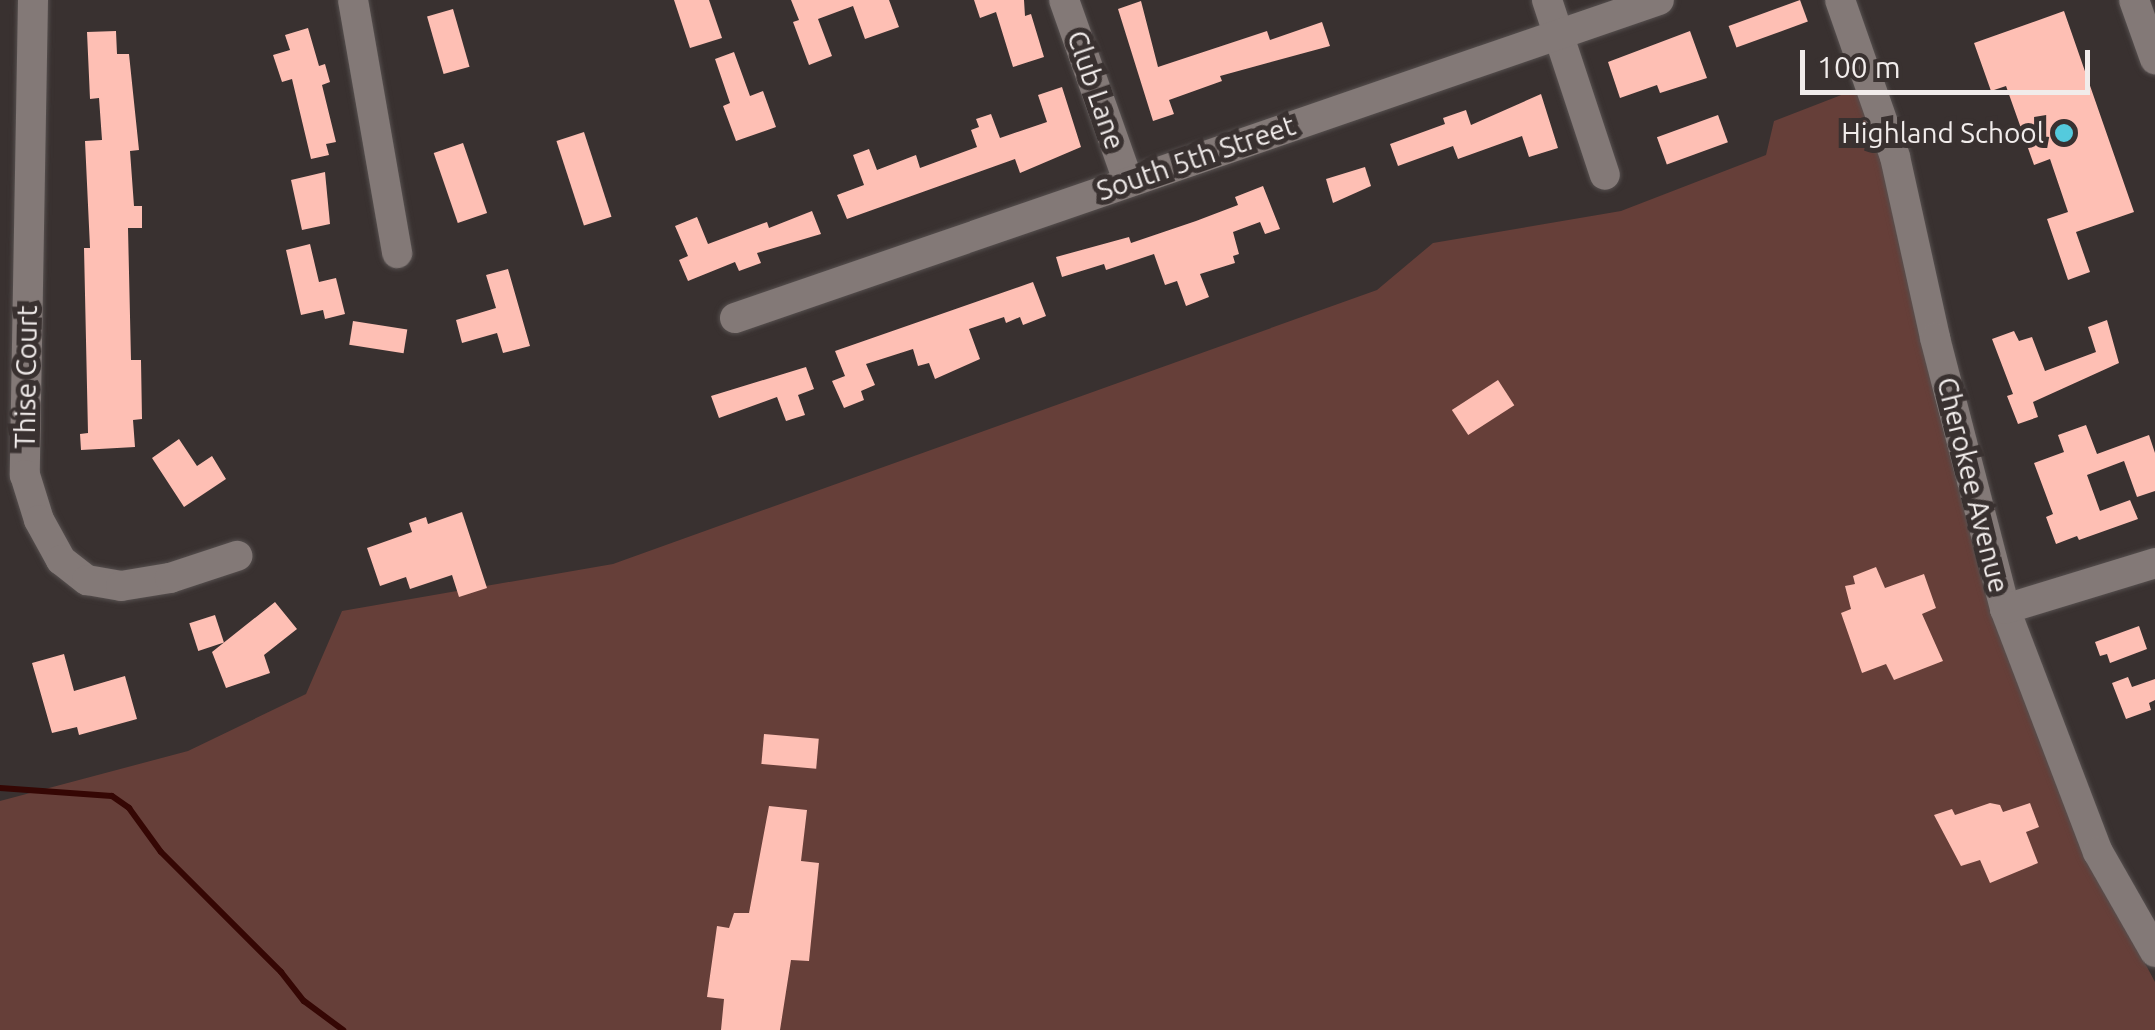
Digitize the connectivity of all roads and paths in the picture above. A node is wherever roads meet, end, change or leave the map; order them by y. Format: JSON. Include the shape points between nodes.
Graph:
{"nodes":[{"id":1,"x":32,"y":0,"type":"edge"},
{"id":2,"x":353,"y":0,"type":"edge"},
{"id":3,"x":1064,"y":0,"type":"edge"},
{"id":4,"x":1548,"y":0,"type":"edge"},
{"id":5,"x":1659,"y":0,"type":"edge"},
{"id":6,"x":1840,"y":0,"type":"edge"},
{"id":7,"x":2134,"y":0,"type":"edge"},
{"id":8,"x":1557,"y":35,"type":"junction"},
{"id":9,"x":2155,"y":59,"type":"edge"},
{"id":10,"x":1606,"y":175,"type":"dead end"},
{"id":11,"x":1128,"y":181,"type":"junction"},
{"id":12,"x":397,"y":253,"type":"dead end"},
{"id":13,"x":735,"y":318,"type":"dead end"},
{"id":14,"x":237,"y":556,"type":"dead end"},
{"id":15,"x":2155,"y":563,"type":"edge"},
{"id":16,"x":2005,"y":610,"type":"junction"},
{"id":17,"x":2155,"y":952,"type":"edge"}],
"edges":[{"from":1,"to":14,"type":"street","name":"Thise Court","via":[[26,475],[40,520],[61,560],[87,580],[121,586]]},
{"from":2,"to":12,"type":"street"},
{"from":3,"to":11,"type":"street","name":"Club Lane"},
{"from":4,"to":8,"type":"street"},
{"from":5,"to":8,"type":"street","name":"South 5th Street"},
{"from":6,"to":16,"type":"street","name":"Cherokee Avenue","via":[[1895,158]]},
{"from":7,"to":9,"type":"street"},
{"from":8,"to":10,"type":"street"},
{"from":8,"to":11,"type":"street","name":"South 5th Street"},
{"from":11,"to":13,"type":"street","name":"South 5th Street"},
{"from":15,"to":16,"type":"street"},
{"from":16,"to":17,"type":"street","name":"Cherokee Avenue","via":[[2098,852]]}]}
